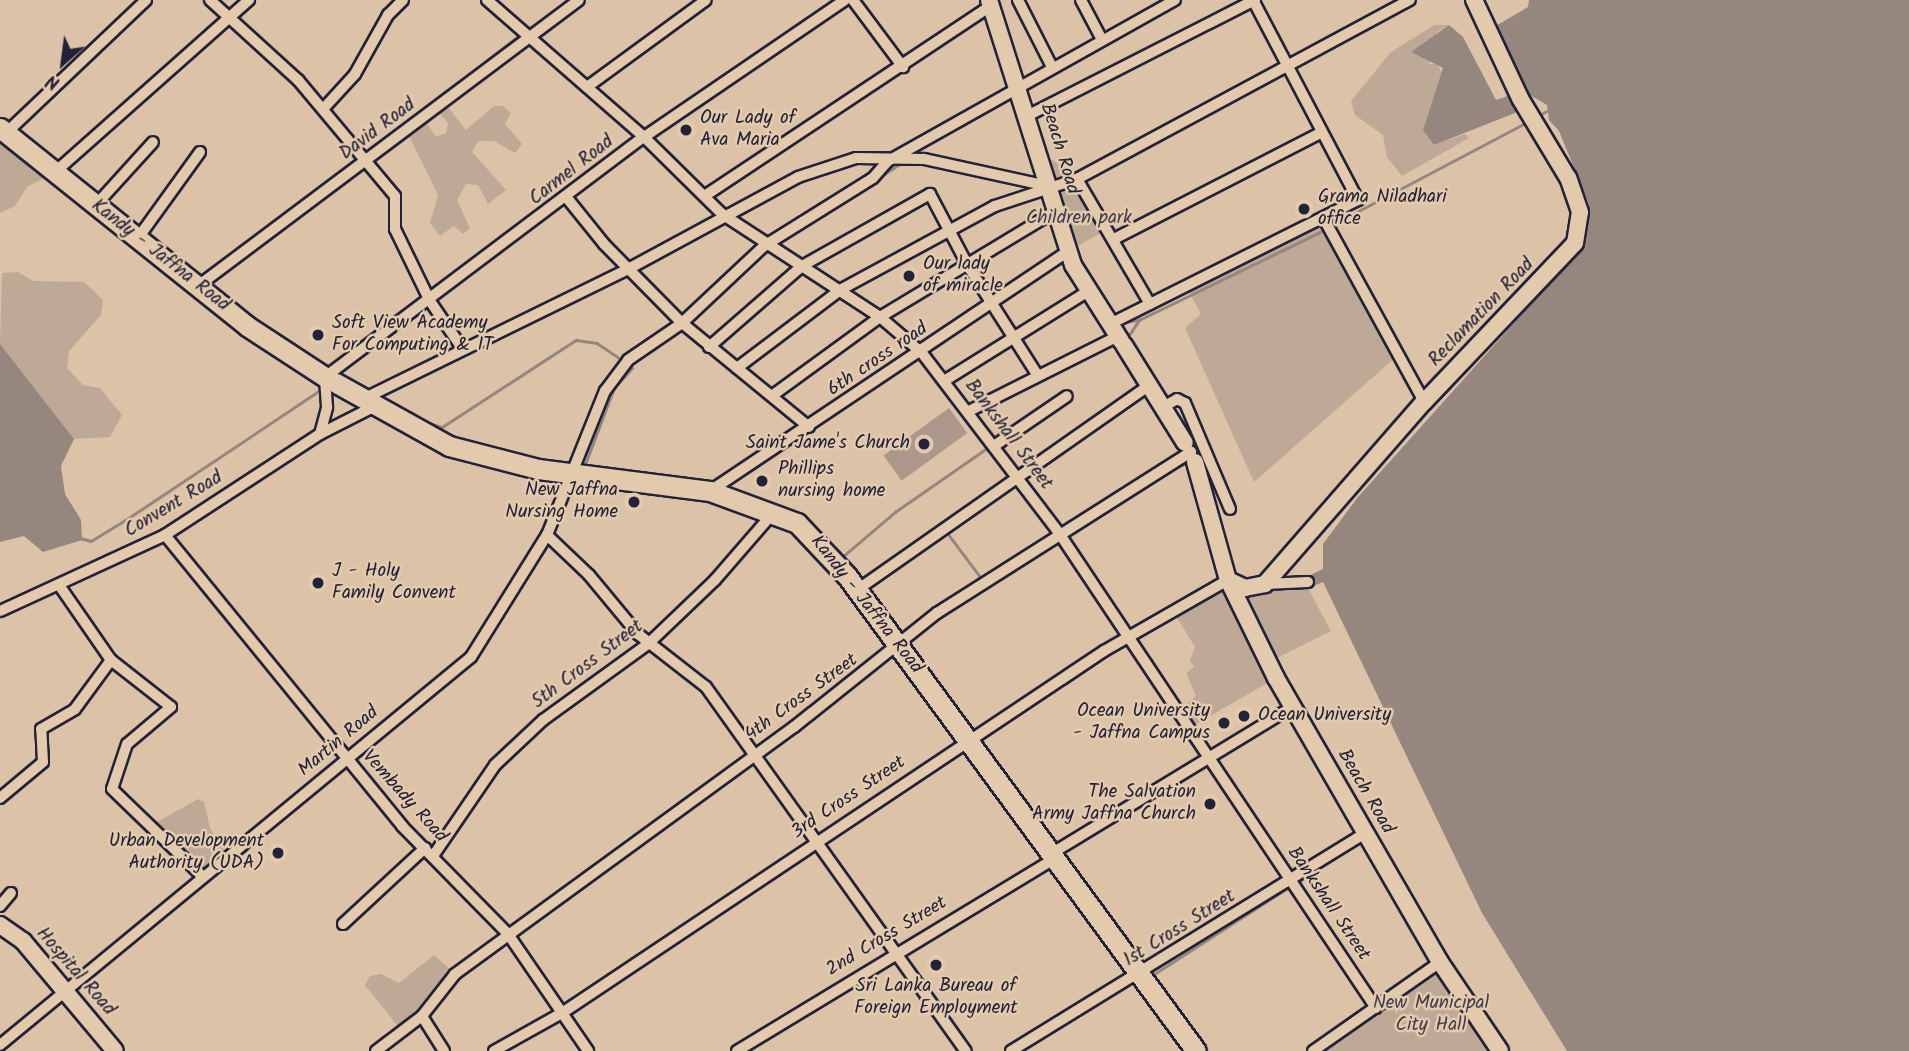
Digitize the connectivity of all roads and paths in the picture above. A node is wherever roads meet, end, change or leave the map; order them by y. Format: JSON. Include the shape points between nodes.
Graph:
{"nodes":[{"id":1,"x":146,"y":0,"type":"edge"},
{"id":2,"x":210,"y":0,"type":"edge"},
{"id":3,"x":249,"y":0,"type":"edge"},
{"id":4,"x":403,"y":0,"type":"edge"},
{"id":5,"x":487,"y":0,"type":"edge"},
{"id":6,"x":579,"y":0,"type":"edge"},
{"id":7,"x":706,"y":0,"type":"edge"},
{"id":8,"x":845,"y":0,"type":"edge"},
{"id":9,"x":853,"y":0,"type":"edge"},
{"id":10,"x":1018,"y":0,"type":"edge"},
{"id":11,"x":1081,"y":0,"type":"edge"},
{"id":12,"x":1175,"y":0,"type":"edge"},
{"id":13,"x":1254,"y":0,"type":"edge"},
{"id":14,"x":1410,"y":0,"type":"edge"},
{"id":15,"x":1474,"y":0,"type":"edge"},
{"id":16,"x":990,"y":3,"type":"edge"},
{"id":17,"x":1154,"y":5,"type":"edge"},
{"id":18,"x":231,"y":18,"type":"junction"},
{"id":19,"x":529,"y":36,"type":"junction"},
{"id":20,"x":1101,"y":38,"type":"junction"},
{"id":21,"x":1051,"y":65,"type":"junction"},
{"id":22,"x":903,"y":67,"type":"junction"},
{"id":23,"x":1287,"y":67,"type":"junction"},
{"id":24,"x":1018,"y":86,"type":"junction"},
{"id":25,"x":587,"y":87,"type":"junction"},
{"id":26,"x":324,"y":108,"type":"junction"},
{"id":27,"x":1027,"y":116,"type":"junction"},
{"id":28,"x":3,"y":130,"type":"edge"},
{"id":29,"x":1320,"y":133,"type":"junction"},
{"id":30,"x":644,"y":137,"type":"junction"},
{"id":31,"x":153,"y":142,"type":"dead end"},
{"id":32,"x":200,"y":152,"type":"dead end"},
{"id":33,"x":367,"y":161,"type":"junction"},
{"id":34,"x":888,"y":161,"type":"junction"},
{"id":35,"x":54,"y":173,"type":"junction"},
{"id":36,"x":1077,"y":179,"type":"junction"},
{"id":37,"x":1048,"y":186,"type":"junction"},
{"id":38,"x":706,"y":195,"type":"junction"},
{"id":39,"x":567,"y":198,"type":"junction"},
{"id":40,"x":95,"y":206,"type":"junction"},
{"id":41,"x":1056,"y":211,"type":"junction"},
{"id":42,"x":722,"y":214,"type":"junction"},
{"id":43,"x":1324,"y":219,"type":"junction"},
{"id":44,"x":949,"y":231,"type":"junction"},
{"id":45,"x":138,"y":238,"type":"junction"},
{"id":46,"x":1114,"y":239,"type":"junction"},
{"id":47,"x":764,"y":246,"type":"junction"},
{"id":48,"x":1063,"y":254,"type":"dead end"},
{"id":49,"x":802,"y":266,"type":"junction"},
{"id":50,"x":968,"y":266,"type":"junction"},
{"id":51,"x":630,"y":268,"type":"junction"},
{"id":52,"x":198,"y":286,"type":"junction"},
{"id":53,"x":840,"y":290,"type":"junction"},
{"id":54,"x":1085,"y":293,"type":"junction"},
{"id":55,"x":994,"y":300,"type":"junction"},
{"id":56,"x":430,"y":301,"type":"junction"},
{"id":57,"x":1150,"y":303,"type":"junction"},
{"id":58,"x":880,"y":317,"type":"junction"},
{"id":59,"x":682,"y":323,"type":"junction"},
{"id":60,"x":1118,"y":336,"type":"junction"},
{"id":61,"x":1017,"y":339,"type":"junction"},
{"id":62,"x":709,"y":346,"type":"junction"},
{"id":63,"x":462,"y":348,"type":"junction"},
{"id":64,"x":922,"y":353,"type":"junction"},
{"id":65,"x":737,"y":368,"type":"junction"},
{"id":66,"x":1038,"y":376,"type":"junction"},
{"id":67,"x":330,"y":380,"type":"junction"},
{"id":68,"x":944,"y":381,"type":"junction"},
{"id":69,"x":1147,"y":387,"type":"junction"},
{"id":70,"x":773,"y":395,"type":"junction"},
{"id":71,"x":1067,"y":396,"type":"dead end"},
{"id":72,"x":371,"y":402,"type":"junction"},
{"id":73,"x":1424,"y":402,"type":"junction"},
{"id":74,"x":1161,"y":408,"type":"junction"},
{"id":75,"x":969,"y":411,"type":"junction"},
{"id":76,"x":808,"y":427,"type":"junction"},
{"id":77,"x":320,"y":434,"type":"junction"},
{"id":78,"x":994,"y":446,"type":"junction"},
{"id":79,"x":1190,"y":451,"type":"junction"},
{"id":80,"x":575,"y":473,"type":"junction"},
{"id":81,"x":1016,"y":476,"type":"junction"},
{"id":82,"x":710,"y":491,"type":"junction"},
{"id":83,"x":1230,"y":509,"type":"dead end"},
{"id":84,"x":775,"y":511,"type":"junction"},
{"id":85,"x":1059,"y":533,"type":"junction"},
{"id":86,"x":165,"y":535,"type":"junction"},
{"id":87,"x":547,"y":535,"type":"junction"},
{"id":88,"x":1228,"y":580,"type":"junction"},
{"id":89,"x":1308,"y":582,"type":"dead end"},
{"id":90,"x":1265,"y":584,"type":"junction"},
{"id":91,"x":60,"y":585,"type":"junction"},
{"id":92,"x":857,"y":590,"type":"junction"},
{"id":93,"x":0,"y":611,"type":"edge"},
{"id":94,"x":1129,"y":636,"type":"junction"},
{"id":95,"x":648,"y":644,"type":"junction"},
{"id":96,"x":897,"y":645,"type":"junction"},
{"id":97,"x":111,"y":660,"type":"junction"},
{"id":98,"x":1292,"y":708,"type":"junction"},
{"id":99,"x":968,"y":739,"type":"junction"},
{"id":100,"x":754,"y":756,"type":"junction"},
{"id":101,"x":1209,"y":759,"type":"junction"},
{"id":102,"x":347,"y":760,"type":"junction"},
{"id":103,"x":0,"y":798,"type":"edge"},
{"id":104,"x":1365,"y":833,"type":"junction"},
{"id":105,"x":815,"y":842,"type":"junction"},
{"id":106,"x":429,"y":852,"type":"junction"},
{"id":107,"x":1055,"y":854,"type":"junction"},
{"id":108,"x":201,"y":875,"type":"junction"},
{"id":109,"x":1290,"y":878,"type":"junction"},
{"id":110,"x":11,"y":893,"type":"dead end"},
{"id":111,"x":0,"y":905,"type":"edge"},
{"id":112,"x":343,"y":924,"type":"dead end"},
{"id":113,"x":0,"y":925,"type":"edge"},
{"id":114,"x":508,"y":934,"type":"junction"},
{"id":115,"x":896,"y":950,"type":"junction"},
{"id":116,"x":1440,"y":962,"type":"junction"},
{"id":117,"x":1139,"y":975,"type":"junction"},
{"id":118,"x":64,"y":988,"type":"junction"},
{"id":119,"x":1376,"y":1008,"type":"junction"},
{"id":120,"x":562,"y":1013,"type":"junction"},
{"id":121,"x":422,"y":1016,"type":"junction"},
{"id":122,"x":0,"y":1045,"type":"edge"},
{"id":123,"x":115,"y":1051,"type":"edge"},
{"id":124,"x":376,"y":1051,"type":"edge"},
{"id":125,"x":444,"y":1051,"type":"edge"},
{"id":126,"x":494,"y":1051,"type":"edge"},
{"id":127,"x":588,"y":1051,"type":"edge"},
{"id":128,"x":737,"y":1051,"type":"edge"},
{"id":129,"x":966,"y":1051,"type":"edge"},
{"id":130,"x":1011,"y":1051,"type":"edge"},
{"id":131,"x":1196,"y":1051,"type":"edge"},
{"id":132,"x":1313,"y":1051,"type":"edge"},
{"id":133,"x":1500,"y":1051,"type":"edge"}],
"edges":[{"from":1,"to":28,"type":"street"},
{"from":2,"to":18,"type":"street"},
{"from":3,"to":18,"type":"street"},
{"from":4,"to":26,"type":"street","via":[[388,15],[355,74]]},
{"from":5,"to":19,"type":"street","name":"Bankshall Street"},
{"from":6,"to":19,"type":"street","name":"David Road"},
{"from":7,"to":25,"type":"street"},
{"from":8,"to":30,"type":"street","name":"Carmel Road"},
{"from":9,"to":22,"type":"street"},
{"from":10,"to":21,"type":"street"},
{"from":11,"to":20,"type":"street"},
{"from":12,"to":17,"type":"street","name":"Martin Road"},
{"from":13,"to":23,"type":"street"},
{"from":13,"to":27,"type":"street"},
{"from":14,"to":23,"type":"street"},
{"from":15,"to":73,"type":"main road","name":"Reclamation Road","via":[[1520,99],[1569,178],[1580,212],[1579,234],[1557,266]]},
{"from":16,"to":22,"type":"street"},
{"from":16,"to":24,"type":"main road","name":"Beach Road"},
{"from":17,"to":20,"type":"street","name":"Martin Road"},
{"from":18,"to":26,"type":"street"},
{"from":18,"to":35,"type":"street"},
{"from":19,"to":25,"type":"street","name":"Bankshall Street"},
{"from":19,"to":33,"type":"street","name":"David Road"},
{"from":20,"to":21,"type":"street","name":"Martin Road"},
{"from":21,"to":24,"type":"street","name":"Martin Road"},
{"from":22,"to":38,"type":"street"},
{"from":23,"to":29,"type":"street"},
{"from":23,"to":36,"type":"street"},
{"from":24,"to":27,"type":"main road","name":"Beach Road"},
{"from":24,"to":34,"type":"street","name":"Martin Road"},
{"from":25,"to":30,"type":"street","name":"Bankshall Street"},
{"from":26,"to":33,"type":"street"},
{"from":27,"to":37,"type":"main road","name":"Beach Road"},
{"from":28,"to":35,"type":"highway","name":"Kandy - Jaffna Road"},
{"from":29,"to":43,"type":"street","via":[[1358,200]]},
{"from":29,"to":46,"type":"street"},
{"from":30,"to":38,"type":"street","name":"Bankshall Street"},
{"from":30,"to":39,"type":"street","name":"Carmel Road"},
{"from":31,"to":40,"type":"street"},
{"from":32,"to":45,"type":"street"},
{"from":33,"to":52,"type":"street","name":"David Road"},
{"from":33,"to":56,"type":"street","via":[[395,196],[395,229]]},
{"from":34,"to":37,"type":"street","name":"Convent Road","via":[[924,159]]},
{"from":34,"to":42,"type":"street","name":"Convent Road","via":[[844,162],[798,177]]},
{"from":34,"to":47,"type":"street","name":"Martin Road","via":[[873,178]]},
{"from":35,"to":40,"type":"highway","name":"Kandy - Jaffna Road"},
{"from":36,"to":37,"type":"street"},
{"from":36,"to":46,"type":"street"},
{"from":37,"to":41,"type":"main road","name":"Beach Road"},
{"from":37,"to":44,"type":"street"},
{"from":38,"to":42,"type":"street","name":"Bankshall Street"},
{"from":39,"to":51,"type":"street"},
{"from":39,"to":56,"type":"street","name":"Carmel Road"},
{"from":40,"to":45,"type":"highway","name":"Kandy - Jaffna Road"},
{"from":41,"to":50,"type":"street"},
{"from":41,"to":54,"type":"main road","name":"Beach Road"},
{"from":42,"to":47,"type":"street","name":"Bankshall Street"},
{"from":42,"to":51,"type":"street","name":"Convent Road"},
{"from":43,"to":57,"type":"street"},
{"from":43,"to":73,"type":"street"},
{"from":44,"to":49,"type":"street","via":[[930,194]]},
{"from":44,"to":50,"type":"street"},
{"from":44,"to":53,"type":"street"},
{"from":45,"to":52,"type":"highway","name":"Kandy - Jaffna Road"},
{"from":46,"to":57,"type":"street"},
{"from":47,"to":49,"type":"street","name":"Bankshall Street"},
{"from":47,"to":59,"type":"street","name":"Martin Road"},
{"from":48,"to":55,"type":"street","name":"6th cross road"},
{"from":49,"to":53,"type":"street","name":"Bankshall Street"},
{"from":49,"to":62,"type":"street"},
{"from":50,"to":55,"type":"street"},
{"from":50,"to":58,"type":"street"},
{"from":51,"to":59,"type":"street"},
{"from":51,"to":63,"type":"street","name":"Convent Road"},
{"from":52,"to":67,"type":"highway","name":"Kandy - Jaffna Road"},
{"from":53,"to":58,"type":"street","name":"Bankshall Street"},
{"from":53,"to":65,"type":"street"},
{"from":54,"to":60,"type":"main road","name":"Beach Road"},
{"from":54,"to":61,"type":"street"},
{"from":55,"to":61,"type":"street"},
{"from":55,"to":64,"type":"street","name":"6th cross road"},
{"from":56,"to":63,"type":"street"},
{"from":56,"to":67,"type":"street","name":"Carmel Road"},
{"from":57,"to":60,"type":"street"},
{"from":58,"to":64,"type":"street","name":"Bankshall Street"},
{"from":58,"to":70,"type":"street"},
{"from":59,"to":62,"type":"street"},
{"from":59,"to":80,"type":"street","name":"Martin Road","via":[[628,360],[605,391]]},
{"from":60,"to":66,"type":"street"},
{"from":60,"to":69,"type":"main road","name":"Beach Road"},
{"from":61,"to":66,"type":"street"},
{"from":61,"to":68,"type":"street"},
{"from":62,"to":65,"type":"street"},
{"from":63,"to":72,"type":"street","name":"Convent Road"},
{"from":64,"to":68,"type":"street","name":"Bankshall Street"},
{"from":64,"to":76,"type":"street","name":"6th cross road"},
{"from":65,"to":70,"type":"street"},
{"from":66,"to":75,"type":"street"},
{"from":67,"to":72,"type":"highway","name":"Kandy - Jaffna Road"},
{"from":67,"to":77,"type":"street"},
{"from":68,"to":75,"type":"street","name":"Bankshall Street"},
{"from":69,"to":74,"type":"main road","name":"Beach Road"},
{"from":69,"to":81,"type":"street"},
{"from":70,"to":76,"type":"street"},
{"from":71,"to":78,"type":"street"},
{"from":72,"to":77,"type":"street","name":"Convent Road"},
{"from":72,"to":80,"type":"highway","name":"Kandy - Jaffna Road","via":[[449,446]]},
{"from":73,"to":90,"type":"main road","name":"Reclamation Road"},
{"from":74,"to":79,"type":"main road","name":"Beach Road"},
{"from":74,"to":83,"type":"street","via":[[1177,399],[1185,404]]},
{"from":75,"to":78,"type":"street","name":"Bankshall Street"},
{"from":76,"to":82,"type":"street","name":"6th cross road"},
{"from":77,"to":86,"type":"street","name":"Convent Road"},
{"from":78,"to":81,"type":"street","name":"Bankshall Street"},
{"from":79,"to":85,"type":"street","name":"4th Cross Street"},
{"from":79,"to":88,"type":"main road","name":"Beach Road"},
{"from":80,"to":82,"type":"highway","name":"Kandy - Jaffna Road"},
{"from":80,"to":87,"type":"street","name":"Martin Road"},
{"from":81,"to":85,"type":"street","name":"Bankshall Street"},
{"from":81,"to":92,"type":"street"},
{"from":82,"to":84,"type":"highway","name":"Kandy - Jaffna Road"},
{"from":84,"to":92,"type":"highway","name":"Kandy - Jaffna Road","via":[[814,536]]},
{"from":84,"to":95,"type":"street","name":"5th Cross Street","via":[[715,580]]},
{"from":85,"to":94,"type":"street","name":"Bankshall Street"},
{"from":85,"to":96,"type":"street","name":"4th Cross Street"},
{"from":86,"to":91,"type":"street","name":"Convent Road"},
{"from":86,"to":102,"type":"street","name":"Vembady Road"},
{"from":87,"to":95,"type":"street"},
{"from":87,"to":102,"type":"street","name":"Martin Road","via":[[471,657]]},
{"from":88,"to":90,"type":"main road","via":[[1245,588]]},
{"from":88,"to":94,"type":"street","name":"3rd Cross Street"},
{"from":88,"to":98,"type":"main road","name":"Beach Road"},
{"from":89,"to":90,"type":"street"},
{"from":91,"to":93,"type":"street","name":"Convent Road"},
{"from":91,"to":97,"type":"street"},
{"from":92,"to":96,"type":"highway","name":"Kandy - Jaffna Road"},
{"from":94,"to":99,"type":"street","name":"3rd Cross Street"},
{"from":94,"to":101,"type":"street","name":"Bankshall Street"},
{"from":95,"to":100,"type":"street","via":[[706,687]]},
{"from":95,"to":106,"type":"street","name":"5th Cross Street","via":[[543,720],[495,765]]},
{"from":96,"to":99,"type":"highway","name":"Kandy - Jaffna Road"},
{"from":96,"to":100,"type":"street","name":"4th Cross Street"},
{"from":97,"to":103,"type":"street","via":[[75,709],[41,729],[43,762]]},
{"from":97,"to":108,"type":"street","via":[[171,707],[127,744],[112,789]]},
{"from":98,"to":101,"type":"street","name":"2nd Cross Street"},
{"from":98,"to":104,"type":"main road","name":"Beach Road"},
{"from":99,"to":105,"type":"street","name":"3rd Cross Street"},
{"from":99,"to":107,"type":"highway","name":"Kandy - Jaffna Road"},
{"from":100,"to":105,"type":"street"},
{"from":100,"to":114,"type":"street","name":"4th Cross Street"},
{"from":101,"to":107,"type":"street","name":"2nd Cross Street"},
{"from":101,"to":109,"type":"street","name":"Bankshall Street"},
{"from":102,"to":106,"type":"street","name":"Vembady Road"},
{"from":102,"to":108,"type":"street","name":"Martin Road"},
{"from":104,"to":109,"type":"street","name":"1st Cross Street"},
{"from":104,"to":116,"type":"main road","name":"Beach Road"},
{"from":105,"to":115,"type":"street"},
{"from":105,"to":120,"type":"street","name":"3rd Cross Street"},
{"from":106,"to":112,"type":"street","name":"5th Cross Street"},
{"from":106,"to":114,"type":"street","name":"Vembady Road"},
{"from":107,"to":115,"type":"street","name":"2nd Cross Street"},
{"from":107,"to":117,"type":"highway","name":"Kandy - Jaffna Road"},
{"from":108,"to":118,"type":"street","name":"Martin Road"},
{"from":109,"to":117,"type":"street","name":"1st Cross Street"},
{"from":109,"to":119,"type":"street","name":"Bankshall Street"},
{"from":110,"to":111,"type":"street"},
{"from":113,"to":118,"type":"main road","name":"Hospital Road","via":[[23,941]]},
{"from":114,"to":120,"type":"street","name":"Vembady Road"},
{"from":114,"to":121,"type":"street","name":"4th Cross Street","via":[[455,974]]},
{"from":115,"to":128,"type":"street","name":"2nd Cross Street"},
{"from":115,"to":129,"type":"street"},
{"from":116,"to":119,"type":"street"},
{"from":116,"to":133,"type":"main road","name":"Beach Road"},
{"from":117,"to":130,"type":"street","name":"1st Cross Street"},
{"from":117,"to":131,"type":"highway","name":"Kandy - Jaffna Road"},
{"from":118,"to":122,"type":"street","name":"Martin Road"},
{"from":118,"to":123,"type":"main road","name":"Hospital Road"},
{"from":119,"to":132,"type":"street"},
{"from":120,"to":126,"type":"street","name":"3rd Cross Street"},
{"from":120,"to":127,"type":"street","name":"Vembady Road"},
{"from":121,"to":124,"type":"street","name":"4th Cross Street"},
{"from":121,"to":125,"type":"street"}]}
